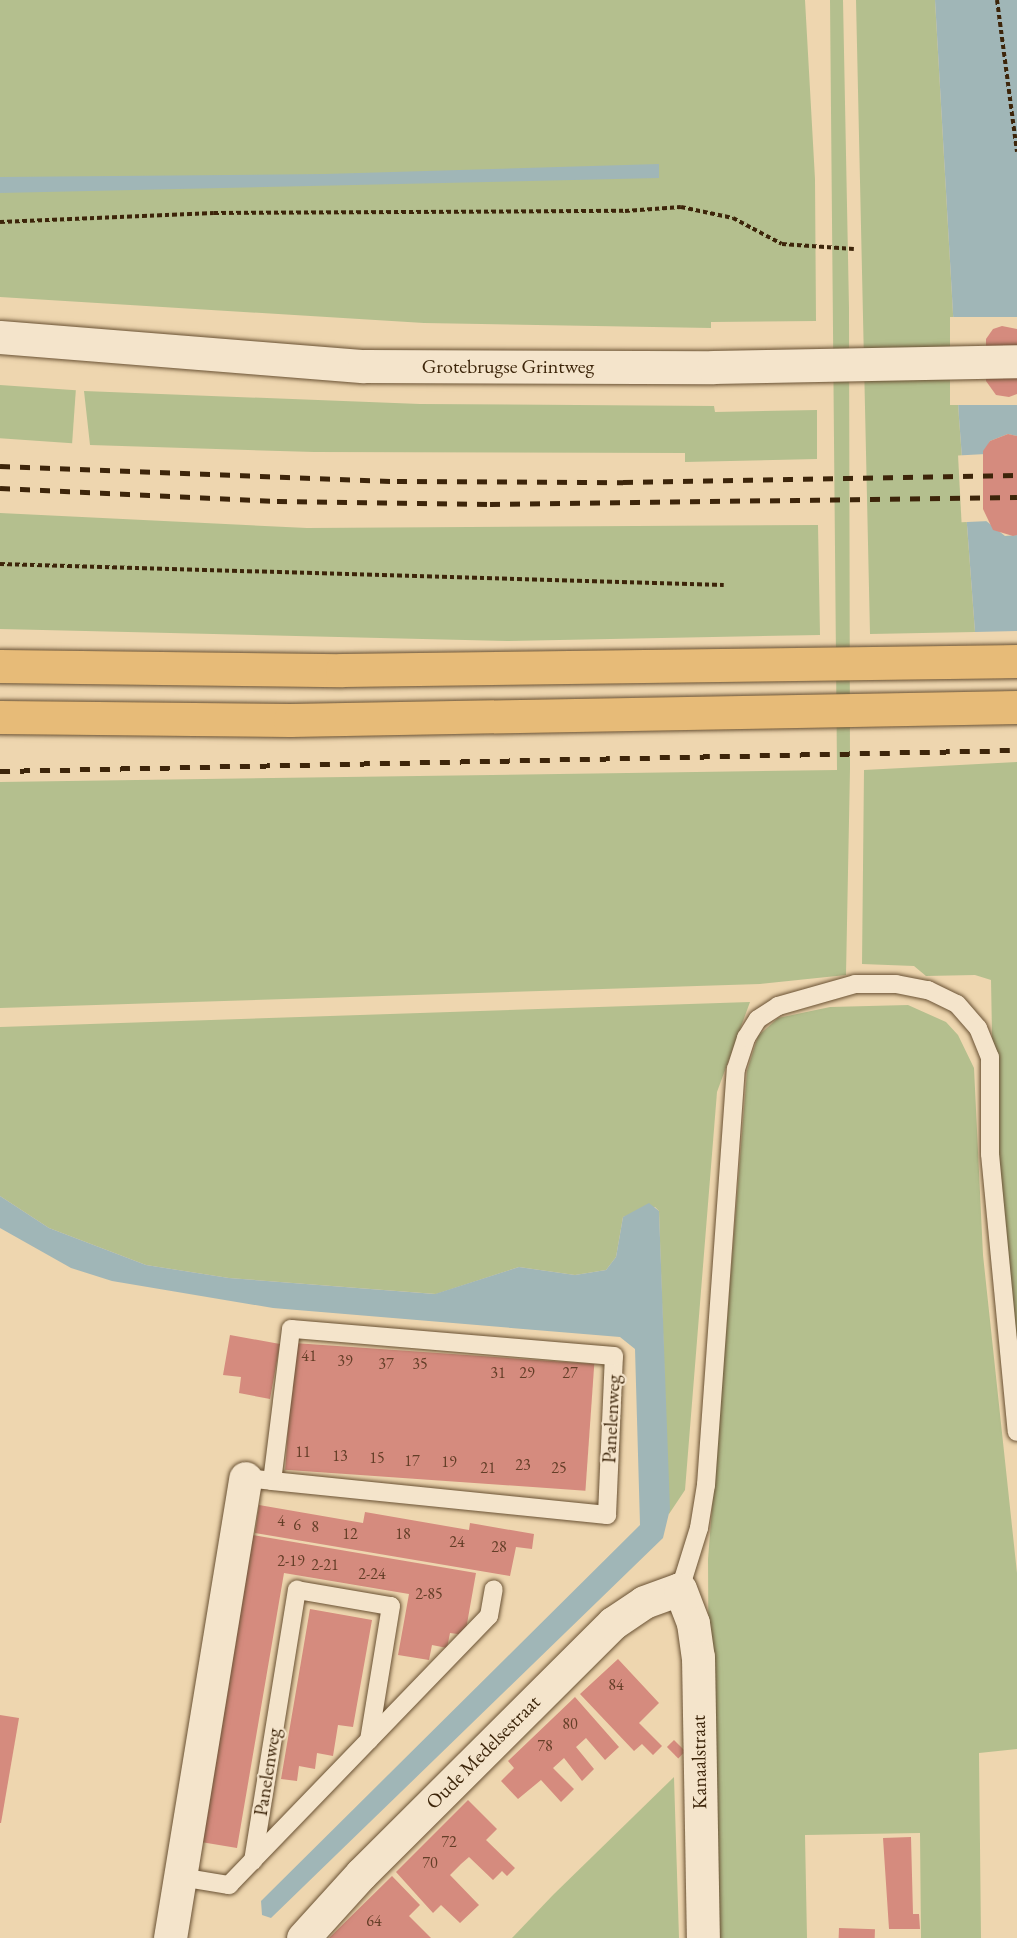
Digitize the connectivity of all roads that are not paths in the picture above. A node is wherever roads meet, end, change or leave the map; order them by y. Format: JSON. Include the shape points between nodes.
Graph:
{"nodes":[{"id":1,"x":0,"y":337,"type":"edge"},
{"id":2,"x":1017,"y":361,"type":"edge"},
{"id":3,"x":1017,"y":661,"type":"edge"},
{"id":4,"x":0,"y":666,"type":"edge"},
{"id":5,"x":1017,"y":707,"type":"edge"},
{"id":6,"x":0,"y":717,"type":"edge"},
{"id":7,"x":1017,"y":1432,"type":"edge"},
{"id":8,"x":258,"y":1479,"type":"junction"},
{"id":9,"x":494,"y":1589,"type":"dead end"},
{"id":10,"x":680,"y":1589,"type":"junction"},
{"id":11,"x":369,"y":1740,"type":"junction"},
{"id":12,"x":253,"y":1860,"type":"junction"},
{"id":13,"x":181,"y":1877,"type":"junction"},
{"id":14,"x":170,"y":1938,"type":"edge"},
{"id":15,"x":303,"y":1938,"type":"edge"},
{"id":16,"x":702,"y":1938,"type":"edge"}],
"edges":[{"from":1,"to":2,"type":"street","name":"Grotebrugse Grintweg","via":[[364,366],[713,368]]},
{"from":3,"to":4,"type":"highway","via":[[342,670]]},
{"from":5,"to":6,"type":"highway","via":[[290,720]]},
{"from":7,"to":10,"type":"lane","via":[[990,1154],[990,1058],[978,1028],[957,1004],[928,990],[896,984],[855,984],[778,1006],[758,1019],[746,1038],[736,1069],[706,1485],[699,1528]]},
{"from":8,"to":8,"type":"lane","name":"Panelenweg","via":[[291,1329],[614,1356],[607,1515]]},
{"from":8,"to":13,"type":"street","name":"Panelenweg"},
{"from":9,"to":11,"type":"lane","name":"Panelenweg","via":[[489,1616]]},
{"from":10,"to":15,"type":"street","name":"Oude Medelsestraat","via":[[644,1602],[613,1623],[361,1874]]},
{"from":10,"to":16,"type":"street","name":"Kanaalstraat","via":[[693,1623],[698,1657]]},
{"from":11,"to":12,"type":"lane","name":"Panelenweg"},
{"from":11,"to":12,"type":"lane","name":"Panelenweg","via":[[391,1606],[297,1590]]},
{"from":12,"to":13,"type":"lane","name":"Panelenweg","via":[[229,1885]]},
{"from":13,"to":14,"type":"street","name":"Panelenweg"}]}
